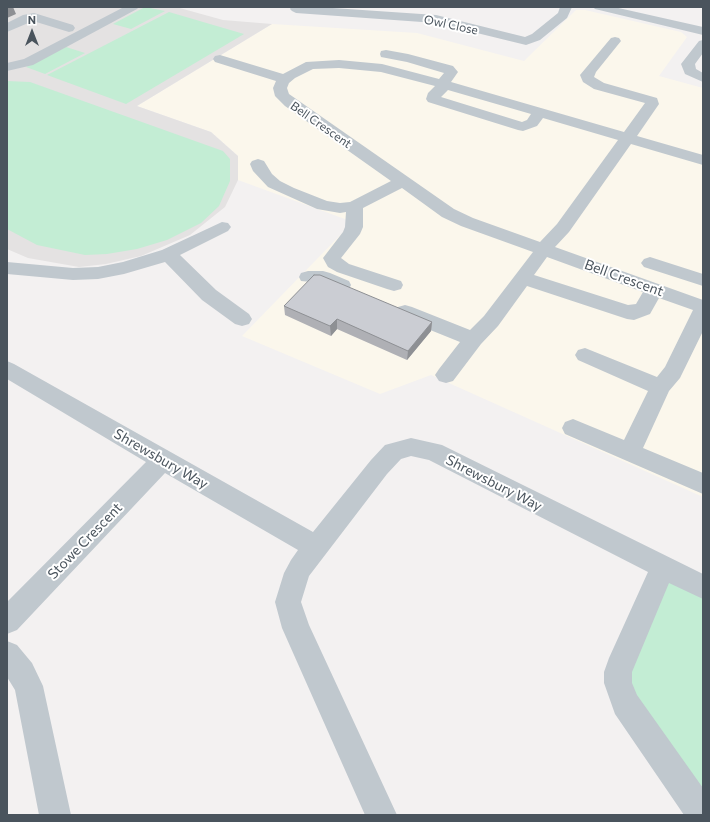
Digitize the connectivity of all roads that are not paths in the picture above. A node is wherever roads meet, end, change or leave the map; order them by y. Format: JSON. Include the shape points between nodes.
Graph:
{"nodes":[{"id":1,"x":111,"y":7,"type":"edge"},
{"id":2,"x":133,"y":7,"type":"edge"},
{"id":3,"x":566,"y":7,"type":"edge"},
{"id":4,"x":599,"y":7,"type":"edge"},
{"id":5,"x":296,"y":9,"type":"dead end"},
{"id":6,"x":52,"y":23,"type":"junction"},
{"id":7,"x":7,"y":28,"type":"edge"},
{"id":8,"x":69,"y":28,"type":"junction"},
{"id":9,"x":34,"y":31,"type":"dead end"},
{"id":10,"x":703,"y":31,"type":"edge"},
{"id":11,"x":615,"y":41,"type":"dead end"},
{"id":12,"x":703,"y":44,"type":"edge"},
{"id":13,"x":220,"y":59,"type":"dead end"},
{"id":14,"x":7,"y":62,"type":"edge"},
{"id":15,"x":7,"y":67,"type":"edge"},
{"id":16,"x":703,"y":78,"type":"edge"},
{"id":17,"x":285,"y":79,"type":"junction"},
{"id":18,"x":628,"y":138,"type":"junction"},
{"id":19,"x":703,"y":160,"type":"edge"},
{"id":20,"x":258,"y":164,"type":"dead end"},
{"id":21,"x":401,"y":182,"type":"junction"},
{"id":22,"x":354,"y":206,"type":"junction"},
{"id":23,"x":222,"y":226,"type":"dead end"},
{"id":24,"x":544,"y":249,"type":"junction"},
{"id":25,"x":168,"y":254,"type":"junction"},
{"id":26,"x":650,"y":263,"type":"dead end"},
{"id":27,"x":7,"y":268,"type":"edge"},
{"id":28,"x":308,"y":277,"type":"dead end"},
{"id":29,"x":696,"y":277,"type":"edge"},
{"id":30,"x":523,"y":278,"type":"junction"},
{"id":31,"x":394,"y":285,"type":"dead end"},
{"id":32,"x":654,"y":290,"type":"junction"},
{"id":33,"x":357,"y":292,"type":"edge"},
{"id":34,"x":676,"y":297,"type":"junction"},
{"id":35,"x":391,"y":306,"type":"edge"},
{"id":36,"x":703,"y":308,"type":"edge"},
{"id":37,"x":242,"y":319,"type":"dead end"},
{"id":38,"x":474,"y":339,"type":"junction"},
{"id":39,"x":585,"y":355,"type":"dead end"},
{"id":40,"x":7,"y":369,"type":"edge"},
{"id":41,"x":446,"y":375,"type":"dead end"},
{"id":42,"x":660,"y":387,"type":"junction"},
{"id":43,"x":573,"y":428,"type":"dead end"},
{"id":44,"x":629,"y":453,"type":"junction"},
{"id":45,"x":163,"y":460,"type":"junction"},
{"id":46,"x":703,"y":484,"type":"edge"},
{"id":47,"x":316,"y":547,"type":"junction"},
{"id":48,"x":663,"y":567,"type":"junction"},
{"id":49,"x":703,"y":587,"type":"edge"},
{"id":50,"x":7,"y":621,"type":"edge"},
{"id":51,"x":7,"y":656,"type":"edge"},
{"id":52,"x":55,"y":815,"type":"edge"},
{"id":53,"x":381,"y":815,"type":"edge"},
{"id":54,"x":703,"y":815,"type":"edge"}],
"edges":[{"from":1,"to":8,"type":"street"},
{"from":2,"to":15,"type":"street","via":[[28,62]]},
{"from":3,"to":5,"type":"street","name":"Owl Close","via":[[563,14],[536,37],[526,41],[436,19]]},
{"from":4,"to":10,"type":"street"},
{"from":6,"to":7,"type":"street","via":[[30,17]]},
{"from":6,"to":8,"type":"street"},
{"from":6,"to":9,"type":"street"},
{"from":8,"to":14,"type":"street"},
{"from":11,"to":18,"type":"street","via":[[587,77],[599,86],[650,100],[653,104]]},
{"from":12,"to":16,"type":"street","via":[[688,64],[690,71]]},
{"from":13,"to":17,"type":"street"},
{"from":17,"to":18,"type":"street","via":[[295,71],[317,64],[391,69],[444,84],[433,99],[523,127],[532,123],[540,112]]},
{"from":17,"to":21,"type":"street","name":"Bell Crescent","via":[[280,90],[285,100]]},
{"from":18,"to":19,"type":"street"},
{"from":18,"to":24,"type":"street","via":[[563,228]]},
{"from":20,"to":22,"type":"street","via":[[266,177],[288,191],[332,207]]},
{"from":21,"to":22,"type":"street"},
{"from":21,"to":24,"type":"street","name":"Bell Crescent","via":[[455,218]]},
{"from":22,"to":31,"type":"street","via":[[354,227],[332,258],[334,263]]},
{"from":23,"to":25,"type":"street"},
{"from":24,"to":30,"type":"street"},
{"from":24,"to":32,"type":"street","name":"Bell Crescent"},
{"from":25,"to":27,"type":"street","via":[[124,268],[83,274]]},
{"from":25,"to":37,"type":"street","via":[[208,295]]},
{"from":26,"to":29,"type":"street"},
{"from":28,"to":33,"type":"street","via":[[323,277]]},
{"from":29,"to":34,"type":"street"},
{"from":30,"to":32,"type":"street","via":[[634,313],[643,309]]},
{"from":30,"to":38,"type":"street","via":[[492,321]]},
{"from":32,"to":34,"type":"street","name":"Bell Crescent"},
{"from":34,"to":36,"type":"street","name":"Bell Crescent"},
{"from":35,"to":38,"type":"street"},
{"from":36,"to":42,"type":"street","via":[[673,372]]},
{"from":38,"to":41,"type":"street"},
{"from":39,"to":42,"type":"street"},
{"from":40,"to":45,"type":"street","name":"Shrewsbury Way"},
{"from":42,"to":44,"type":"street"},
{"from":43,"to":44,"type":"street"},
{"from":44,"to":46,"type":"street"},
{"from":45,"to":47,"type":"street","name":"Shrewsbury Way"},
{"from":45,"to":50,"type":"street","name":"Stowe Crescent"},
{"from":47,"to":48,"type":"street","name":"Shrewsbury Way","via":[[387,457],[400,449],[411,447],[434,452]]},
{"from":47,"to":53,"type":"street","name":"Shrewsbury Way","via":[[300,568],[289,592],[288,602],[299,635]]},
{"from":48,"to":49,"type":"street","name":"Shrewsbury Way"},
{"from":48,"to":54,"type":"street","via":[[623,658],[618,672],[618,683],[625,704]]},
{"from":51,"to":52,"type":"street","via":[[22,673],[29,686]]}]}
